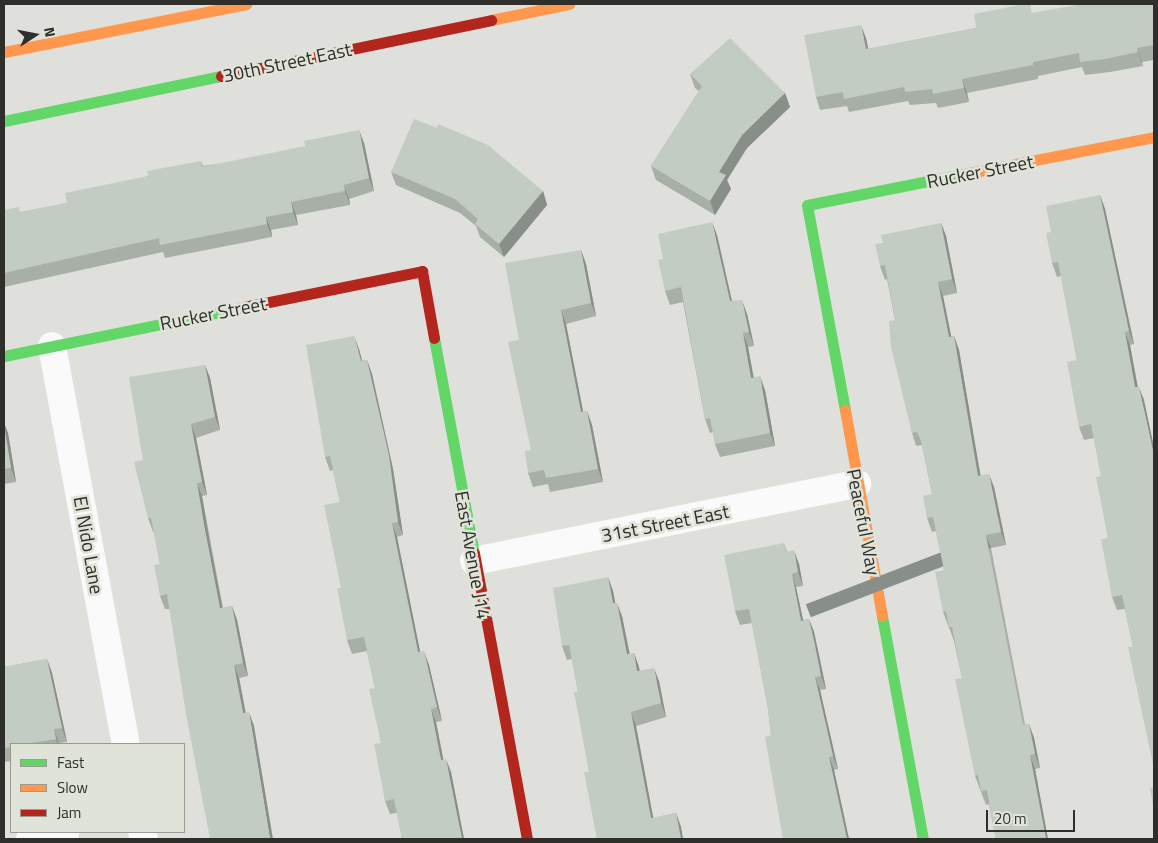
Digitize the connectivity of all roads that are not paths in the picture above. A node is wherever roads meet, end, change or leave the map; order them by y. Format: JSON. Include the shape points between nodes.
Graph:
{"nodes":[{"id":1,"x":246,"y":4,"type":"edge"},
{"id":2,"x":570,"y":4,"type":"edge"},
{"id":3,"x":4,"y":52,"type":"edge"},
{"id":4,"x":4,"y":121,"type":"edge"},
{"id":5,"x":1154,"y":137,"type":"edge"},
{"id":6,"x":807,"y":205,"type":"joint"},
{"id":7,"x":422,"y":271,"type":"joint"},
{"id":8,"x":52,"y":346,"type":"junction"},
{"id":9,"x":4,"y":356,"type":"edge"},
{"id":10,"x":857,"y":484,"type":"junction"},
{"id":11,"x":474,"y":561,"type":"junction"},
{"id":12,"x":126,"y":743,"type":"edge"},
{"id":13,"x":60,"y":833,"type":"edge"},
{"id":14,"x":30,"y":839,"type":"edge"},
{"id":15,"x":527,"y":839,"type":"edge"},
{"id":16,"x":923,"y":839,"type":"edge"}],
"edges":[{"from":1,"to":3,"type":"street"},
{"from":2,"to":4,"type":"street","name":"30th Street East"},
{"from":5,"to":6,"type":"street","name":"Rucker Street"},
{"from":6,"to":10,"type":"street","name":"Peaceful Way"},
{"from":7,"to":8,"type":"street","name":"Rucker Street"},
{"from":7,"to":11,"type":"street","name":"East Avenue J14"},
{"from":8,"to":9,"type":"street","name":"Rucker Street"},
{"from":8,"to":12,"type":"street","name":"El Nido Lane"},
{"from":10,"to":11,"type":"street","name":"31st Street East"},
{"from":10,"to":16,"type":"street","name":"Peaceful Way"},
{"from":11,"to":15,"type":"street","name":"East Avenue J14"},
{"from":13,"to":14,"type":"street"}]}
